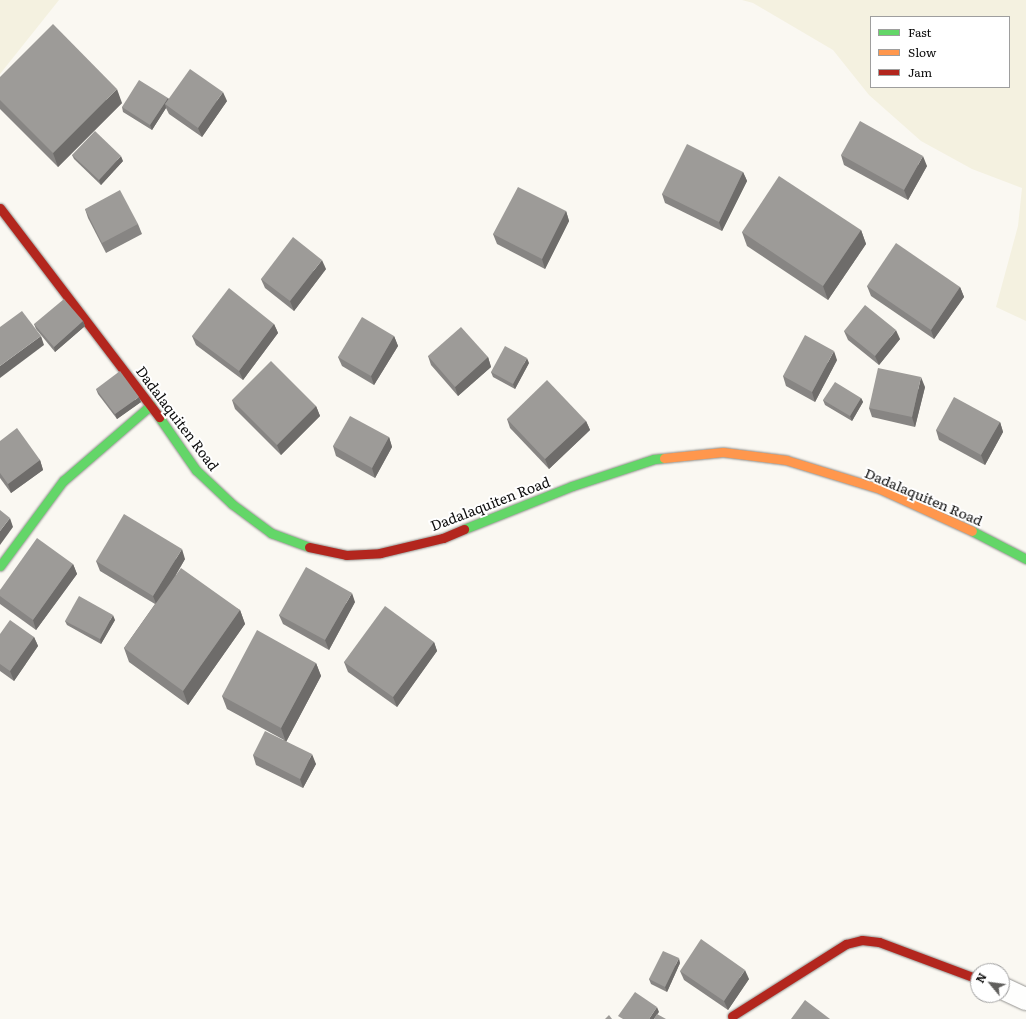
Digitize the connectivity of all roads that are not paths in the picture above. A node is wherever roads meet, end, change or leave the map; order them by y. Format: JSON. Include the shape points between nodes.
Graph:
{"nodes":[{"id":1,"x":0,"y":208,"type":"edge"},
{"id":2,"x":151,"y":405,"type":"junction"},
{"id":3,"x":1026,"y":559,"type":"edge"},
{"id":4,"x":0,"y":566,"type":"edge"},
{"id":5,"x":970,"y":976,"type":"edge"},
{"id":6,"x":1010,"y":992,"type":"edge"},
{"id":7,"x":1026,"y":999,"type":"edge"},
{"id":8,"x":732,"y":1016,"type":"dead end"}],
"edges":[{"from":1,"to":2,"type":"street","name":"Dadalaquiten Road"},
{"from":2,"to":3,"type":"street","name":"Dadalaquiten Road","via":[[196,470],[232,504],[271,533],[312,548],[346,555],[380,553],[443,538],[572,486],[654,459],[723,452],[786,460],[880,490],[986,537]]},
{"from":2,"to":4,"type":"street","via":[[63,481]]},
{"from":5,"to":8,"type":"street","via":[[879,942],[862,940],[846,944]]},
{"from":6,"to":7,"type":"street"}]}
